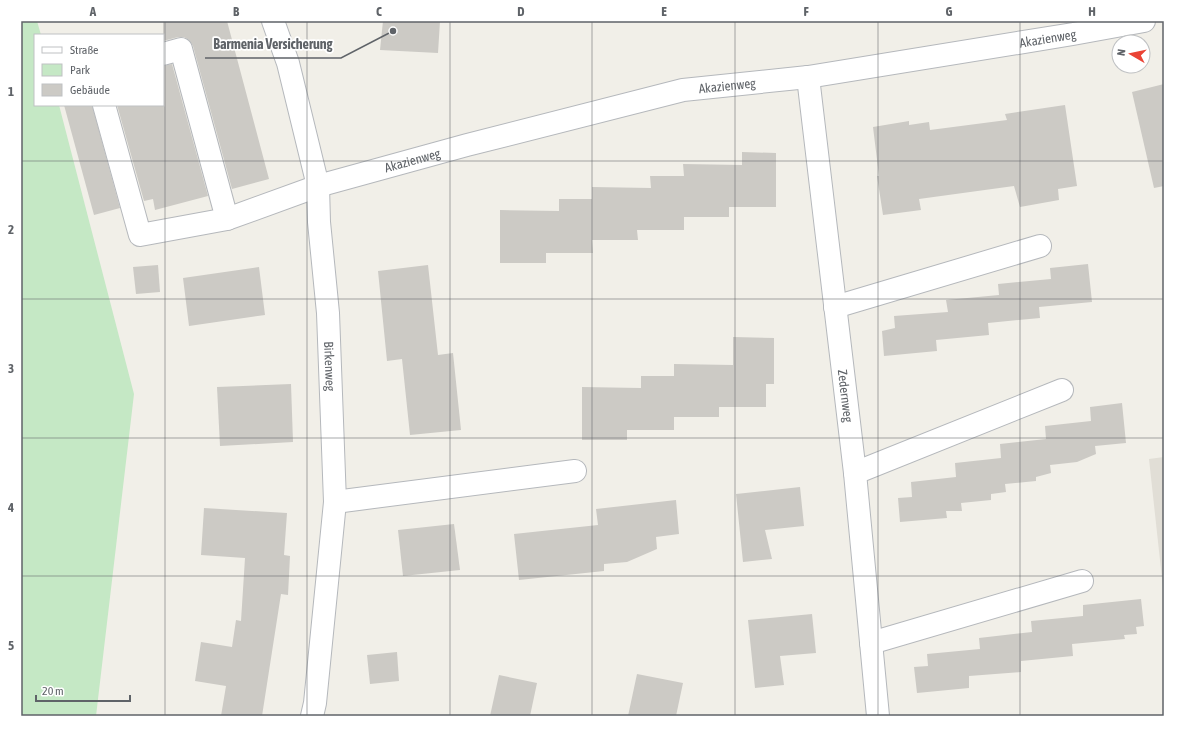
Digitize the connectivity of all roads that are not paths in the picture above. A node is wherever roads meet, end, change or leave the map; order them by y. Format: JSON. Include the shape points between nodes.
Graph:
{"nodes":[{"id":1,"x":273,"y":21,"type":"edge"},
{"id":2,"x":1144,"y":21,"type":"edge"},
{"id":3,"x":164,"y":54,"type":"edge"},
{"id":4,"x":808,"y":76,"type":"junction"},
{"id":5,"x":104,"y":106,"type":"edge"},
{"id":6,"x":318,"y":186,"type":"junction"},
{"id":7,"x":227,"y":219,"type":"junction"},
{"id":8,"x":1040,"y":246,"type":"dead end"},
{"id":9,"x":836,"y":307,"type":"junction"},
{"id":10,"x":1062,"y":390,"type":"dead end"},
{"id":11,"x":575,"y":471,"type":"dead end"},
{"id":12,"x":855,"y":473,"type":"junction"},
{"id":13,"x":335,"y":502,"type":"junction"},
{"id":14,"x":1082,"y":581,"type":"dead end"},
{"id":15,"x":871,"y":643,"type":"junction"},
{"id":16,"x":312,"y":716,"type":"edge"},
{"id":17,"x":878,"y":716,"type":"edge"}],
"edges":[{"from":1,"to":6,"type":"street","name":"Birkenweg","via":[[288,63]]},
{"from":2,"to":4,"type":"street","name":"Akazienweg"},
{"from":3,"to":7,"type":"street","via":[[181,48]]},
{"from":4,"to":6,"type":"street","name":"Akazienweg","via":[[683,90]]},
{"from":4,"to":9,"type":"street","name":"Zedernweg"},
{"from":5,"to":7,"type":"street","name":"Akazienweg","via":[[140,235]]},
{"from":6,"to":7,"type":"street","name":"Akazienweg"},
{"from":6,"to":13,"type":"street","name":"Birkenweg","via":[[328,313]]},
{"from":8,"to":9,"type":"street"},
{"from":9,"to":12,"type":"street","name":"Zedernweg"},
{"from":10,"to":12,"type":"street"},
{"from":11,"to":13,"type":"street"},
{"from":12,"to":15,"type":"street","name":"Zedernweg"},
{"from":13,"to":16,"type":"street","name":"Birkenweg"},
{"from":14,"to":15,"type":"street"},
{"from":15,"to":17,"type":"street","name":"Zedernweg"}]}
